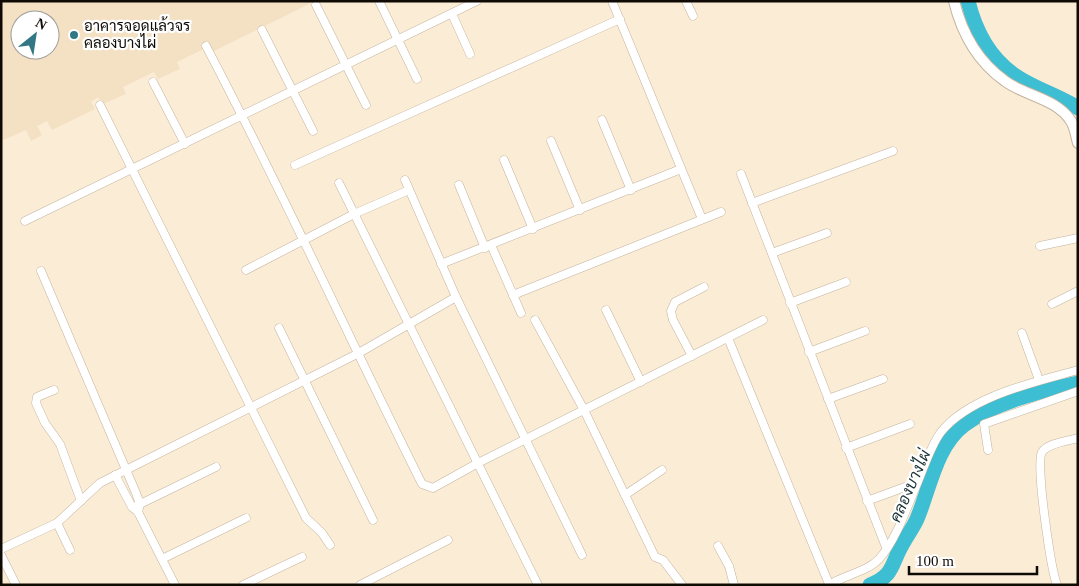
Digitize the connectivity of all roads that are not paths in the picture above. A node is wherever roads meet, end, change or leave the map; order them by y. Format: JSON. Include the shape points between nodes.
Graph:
{"nodes":[{"id":1,"x":379,"y":1,"type":"edge"},
{"id":2,"x":478,"y":1,"type":"edge"},
{"id":3,"x":612,"y":1,"type":"edge"},
{"id":4,"x":686,"y":1,"type":"edge"},
{"id":5,"x":954,"y":1,"type":"edge"},
{"id":6,"x":316,"y":5,"type":"dead end"},
{"id":7,"x":452,"y":14,"type":"junction"},
{"id":8,"x":693,"y":16,"type":"dead end"},
{"id":9,"x":620,"y":19,"type":"junction"},
{"id":10,"x":262,"y":30,"type":"dead end"},
{"id":11,"x":398,"y":38,"type":"junction"},
{"id":12,"x":206,"y":46,"type":"dead end"},
{"id":13,"x":470,"y":54,"type":"dead end"},
{"id":14,"x":346,"y":64,"type":"junction"},
{"id":15,"x":417,"y":79,"type":"dead end"},
{"id":16,"x":153,"y":82,"type":"dead end"},
{"id":17,"x":294,"y":90,"type":"junction"},
{"id":18,"x":100,"y":105,"type":"dead end"},
{"id":19,"x":366,"y":105,"type":"dead end"},
{"id":20,"x":243,"y":116,"type":"junction"},
{"id":21,"x":602,"y":120,"type":"dead end"},
{"id":22,"x":313,"y":132,"type":"dead end"},
{"id":23,"x":551,"y":141,"type":"dead end"},
{"id":24,"x":1078,"y":143,"type":"edge"},
{"id":25,"x":185,"y":144,"type":"junction"},
{"id":26,"x":893,"y":151,"type":"dead end"},
{"id":27,"x":504,"y":160,"type":"dead end"},
{"id":28,"x":295,"y":165,"type":"dead end"},
{"id":29,"x":681,"y":169,"type":"junction"},
{"id":30,"x":134,"y":170,"type":"junction"},
{"id":31,"x":741,"y":174,"type":"dead end"},
{"id":32,"x":405,"y":180,"type":"dead end"},
{"id":33,"x":339,"y":183,"type":"dead end"},
{"id":34,"x":459,"y":185,"type":"dead end"},
{"id":35,"x":409,"y":190,"type":"junction"},
{"id":36,"x":631,"y":190,"type":"junction"},
{"id":37,"x":752,"y":203,"type":"junction"},
{"id":38,"x":580,"y":210,"type":"junction"},
{"id":39,"x":721,"y":212,"type":"dead end"},
{"id":40,"x":354,"y":214,"type":"junction"},
{"id":41,"x":702,"y":219,"type":"junction"},
{"id":42,"x":25,"y":221,"type":"dead end"},
{"id":43,"x":533,"y":229,"type":"junction"},
{"id":44,"x":827,"y":233,"type":"dead end"},
{"id":45,"x":1078,"y":238,"type":"edge"},
{"id":46,"x":303,"y":240,"type":"junction"},
{"id":47,"x":488,"y":246,"type":"junction"},
{"id":48,"x":1040,"y":246,"type":"dead end"},
{"id":49,"x":772,"y":253,"type":"junction"},
{"id":50,"x":441,"y":264,"type":"junction"},
{"id":51,"x":246,"y":270,"type":"dead end"},
{"id":52,"x":40,"y":271,"type":"dead end"},
{"id":53,"x":846,"y":282,"type":"dead end"},
{"id":54,"x":704,"y":287,"type":"dead end"},
{"id":55,"x":1078,"y":291,"type":"edge"},
{"id":56,"x":513,"y":295,"type":"junction"},
{"id":57,"x":456,"y":297,"type":"junction"},
{"id":58,"x":790,"y":302,"type":"junction"},
{"id":59,"x":1052,"y":304,"type":"dead end"},
{"id":60,"x":606,"y":310,"type":"dead end"},
{"id":61,"x":521,"y":313,"type":"dead end"},
{"id":62,"x":535,"y":320,"type":"dead end"},
{"id":63,"x":763,"y":320,"type":"dead end"},
{"id":64,"x":410,"y":324,"type":"junction"},
{"id":65,"x":279,"y":328,"type":"dead end"},
{"id":66,"x":865,"y":331,"type":"dead end"},
{"id":67,"x":1022,"y":333,"type":"dead end"},
{"id":68,"x":728,"y":338,"type":"junction"},
{"id":69,"x":810,"y":352,"type":"junction"},
{"id":70,"x":357,"y":354,"type":"junction"},
{"id":71,"x":692,"y":356,"type":"junction"},
{"id":72,"x":1078,"y":370,"type":"edge"},
{"id":73,"x":883,"y":379,"type":"dead end"},
{"id":74,"x":1039,"y":380,"type":"junction"},
{"id":75,"x":303,"y":381,"type":"junction"},
{"id":76,"x":641,"y":382,"type":"junction"},
{"id":77,"x":54,"y":390,"type":"dead end"},
{"id":78,"x":1078,"y":391,"type":"edge"},
{"id":79,"x":828,"y":399,"type":"junction"},
{"id":80,"x":251,"y":408,"type":"junction"},
{"id":81,"x":584,"y":410,"type":"junction"},
{"id":82,"x":910,"y":424,"type":"dead end"},
{"id":83,"x":1078,"y":438,"type":"edge"},
{"id":84,"x":526,"y":440,"type":"junction"},
{"id":85,"x":846,"y":448,"type":"junction"},
{"id":86,"x":988,"y":450,"type":"dead end"},
{"id":87,"x":478,"y":463,"type":"junction"},
{"id":88,"x":216,"y":467,"type":"dead end"},
{"id":89,"x":124,"y":470,"type":"junction"},
{"id":90,"x":662,"y":470,"type":"dead end"},
{"id":91,"x":115,"y":475,"type":"junction"},
{"id":92,"x":905,"y":487,"type":"dead end"},
{"id":93,"x":625,"y":494,"type":"junction"},
{"id":94,"x":81,"y":501,"type":"junction"},
{"id":95,"x":867,"y":501,"type":"junction"},
{"id":96,"x":137,"y":508,"type":"junction"},
{"id":97,"x":246,"y":518,"type":"dead end"},
{"id":98,"x":373,"y":520,"type":"dead end"},
{"id":99,"x":56,"y":523,"type":"junction"},
{"id":100,"x":448,"y":540,"type":"dead end"},
{"id":101,"x":330,"y":545,"type":"dead end"},
{"id":102,"x":718,"y":546,"type":"dead end"},
{"id":103,"x":886,"y":547,"type":"junction"},
{"id":104,"x":1,"y":549,"type":"edge"},
{"id":105,"x":70,"y":550,"type":"dead end"},
{"id":106,"x":1,"y":554,"type":"edge"},
{"id":107,"x":582,"y":555,"type":"dead end"},
{"id":108,"x":302,"y":557,"type":"dead end"},
{"id":109,"x":162,"y":560,"type":"junction"},
{"id":110,"x":829,"y":584,"type":"edge"},
{"id":111,"x":16,"y":585,"type":"edge"},
{"id":112,"x":175,"y":585,"type":"edge"},
{"id":113,"x":242,"y":585,"type":"edge"},
{"id":114,"x":360,"y":585,"type":"edge"},
{"id":115,"x":538,"y":585,"type":"edge"},
{"id":116,"x":682,"y":585,"type":"edge"},
{"id":117,"x":734,"y":585,"type":"edge"},
{"id":118,"x":1057,"y":585,"type":"edge"}],
"edges":[{"from":1,"to":11,"type":"street"},
{"from":2,"to":7,"type":"street"},
{"from":3,"to":9,"type":"street"},
{"from":4,"to":8,"type":"street"},
{"from":5,"to":24,"type":"street","via":[[960,26],[988,67],[1006,82],[1051,104],[1067,116]]},
{"from":6,"to":14,"type":"street"},
{"from":7,"to":11,"type":"street"},
{"from":7,"to":13,"type":"street"},
{"from":9,"to":28,"type":"street"},
{"from":9,"to":29,"type":"street"},
{"from":10,"to":17,"type":"street"},
{"from":11,"to":14,"type":"street"},
{"from":11,"to":15,"type":"street"},
{"from":12,"to":20,"type":"street"},
{"from":14,"to":17,"type":"street"},
{"from":14,"to":19,"type":"street"},
{"from":16,"to":25,"type":"street"},
{"from":17,"to":20,"type":"street"},
{"from":17,"to":22,"type":"street"},
{"from":18,"to":30,"type":"street"},
{"from":20,"to":25,"type":"street"},
{"from":20,"to":46,"type":"street"},
{"from":21,"to":36,"type":"street"},
{"from":23,"to":38,"type":"street"},
{"from":25,"to":30,"type":"street"},
{"from":26,"to":37,"type":"street"},
{"from":27,"to":43,"type":"street"},
{"from":29,"to":36,"type":"street"},
{"from":29,"to":41,"type":"street"},
{"from":30,"to":42,"type":"street"},
{"from":30,"to":80,"type":"street"},
{"from":31,"to":37,"type":"street"},
{"from":32,"to":35,"type":"street"},
{"from":33,"to":40,"type":"street"},
{"from":34,"to":47,"type":"street"},
{"from":35,"to":40,"type":"street"},
{"from":35,"to":50,"type":"street"},
{"from":36,"to":38,"type":"street"},
{"from":37,"to":49,"type":"street"},
{"from":38,"to":43,"type":"street"},
{"from":39,"to":41,"type":"street"},
{"from":40,"to":46,"type":"street"},
{"from":40,"to":64,"type":"street"},
{"from":41,"to":56,"type":"street"},
{"from":43,"to":47,"type":"street"},
{"from":44,"to":49,"type":"street"},
{"from":45,"to":48,"type":"street"},
{"from":46,"to":51,"type":"street"},
{"from":46,"to":70,"type":"street"},
{"from":47,"to":50,"type":"street"},
{"from":47,"to":56,"type":"street"},
{"from":49,"to":58,"type":"street"},
{"from":50,"to":57,"type":"street"},
{"from":52,"to":89,"type":"street"},
{"from":53,"to":58,"type":"street"},
{"from":54,"to":71,"type":"street","via":[[676,302],[671,311]]},
{"from":55,"to":59,"type":"street"},
{"from":56,"to":61,"type":"street"},
{"from":57,"to":64,"type":"street"},
{"from":57,"to":84,"type":"street"},
{"from":58,"to":69,"type":"street"},
{"from":60,"to":76,"type":"street"},
{"from":62,"to":81,"type":"street"},
{"from":63,"to":68,"type":"street"},
{"from":64,"to":70,"type":"street"},
{"from":64,"to":87,"type":"street"},
{"from":65,"to":75,"type":"street"},
{"from":66,"to":69,"type":"street"},
{"from":67,"to":74,"type":"street"},
{"from":68,"to":71,"type":"street"},
{"from":68,"to":110,"type":"street"},
{"from":69,"to":79,"type":"street"},
{"from":70,"to":75,"type":"street"},
{"from":70,"to":87,"type":"street","via":[[422,484],[433,488]]},
{"from":71,"to":76,"type":"street"},
{"from":72,"to":74,"type":"street"},
{"from":73,"to":79,"type":"street"},
{"from":74,"to":103,"type":"street","via":[[1004,391],[954,418],[940,434],[904,516]]},
{"from":75,"to":80,"type":"street"},
{"from":75,"to":98,"type":"street"},
{"from":76,"to":81,"type":"street"},
{"from":77,"to":94,"type":"street","via":[[38,398],[36,403],[62,450]]},
{"from":78,"to":86,"type":"street","via":[[984,424]]},
{"from":79,"to":85,"type":"street"},
{"from":80,"to":89,"type":"street"},
{"from":80,"to":101,"type":"street","via":[[306,518]]},
{"from":81,"to":84,"type":"street"},
{"from":81,"to":93,"type":"street"},
{"from":82,"to":85,"type":"street"},
{"from":83,"to":118,"type":"street","via":[[1046,448],[1040,458],[1042,506]]},
{"from":84,"to":87,"type":"street"},
{"from":84,"to":107,"type":"street"},
{"from":85,"to":95,"type":"street"},
{"from":87,"to":115,"type":"street"},
{"from":88,"to":96,"type":"street"},
{"from":89,"to":91,"type":"street"},
{"from":89,"to":96,"type":"street"},
{"from":90,"to":93,"type":"street"},
{"from":91,"to":94,"type":"street","via":[[100,483]]},
{"from":91,"to":96,"type":"street"},
{"from":92,"to":95,"type":"street"},
{"from":93,"to":116,"type":"street","via":[[655,557],[663,560]]},
{"from":94,"to":99,"type":"street"},
{"from":95,"to":103,"type":"street"},
{"from":96,"to":109,"type":"street"},
{"from":97,"to":109,"type":"street"},
{"from":99,"to":104,"type":"street"},
{"from":99,"to":105,"type":"street"},
{"from":100,"to":114,"type":"street"},
{"from":102,"to":117,"type":"street","via":[[729,566]]},
{"from":103,"to":110,"type":"street","via":[[879,559],[866,568]]},
{"from":106,"to":111,"type":"street"},
{"from":108,"to":113,"type":"street"},
{"from":109,"to":112,"type":"street"}]}
